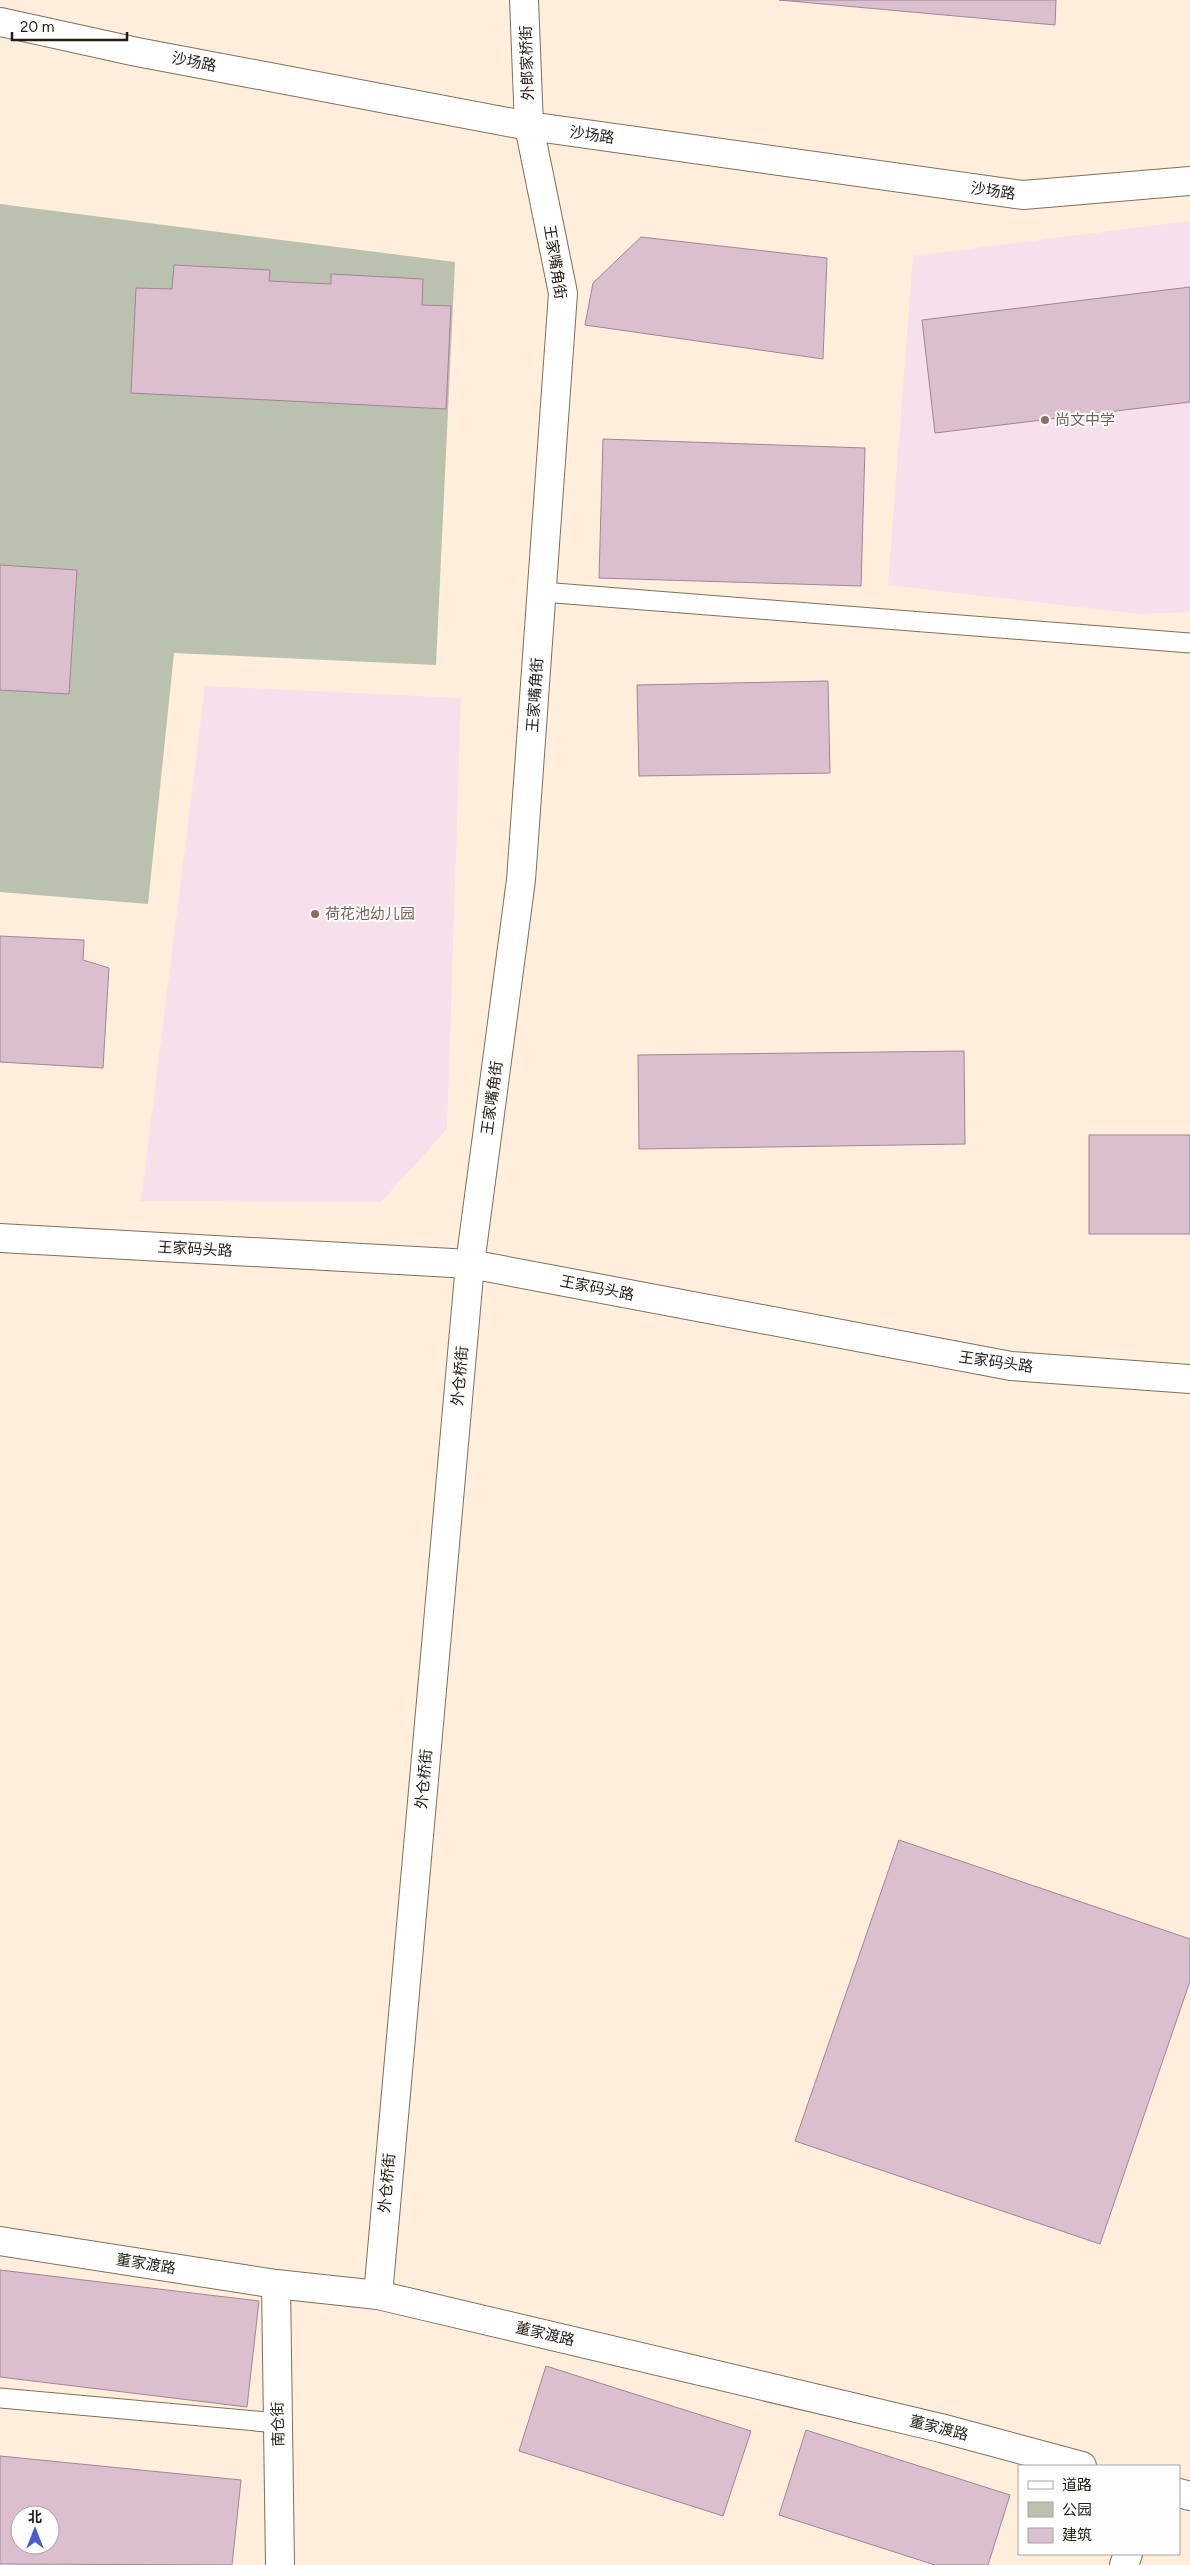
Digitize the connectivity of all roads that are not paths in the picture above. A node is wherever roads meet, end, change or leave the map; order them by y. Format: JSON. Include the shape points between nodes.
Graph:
{"nodes":[{"id":1,"x":524,"y":0,"type":"edge"},
{"id":2,"x":0,"y":22,"type":"edge"},
{"id":3,"x":529,"y":126,"type":"junction"},
{"id":4,"x":1190,"y":181,"type":"edge"},
{"id":5,"x":542,"y":592,"type":"junction"},
{"id":6,"x":1190,"y":643,"type":"edge"},
{"id":7,"x":0,"y":1238,"type":"edge"},
{"id":8,"x":470,"y":1264,"type":"junction"},
{"id":9,"x":1190,"y":1378,"type":"edge"},
{"id":10,"x":0,"y":2241,"type":"edge"},
{"id":11,"x":276,"y":2284,"type":"junction"},
{"id":12,"x":378,"y":2295,"type":"junction"},
{"id":13,"x":0,"y":2398,"type":"edge"},
{"id":14,"x":278,"y":2423,"type":"junction"},
{"id":15,"x":1078,"y":2465,"type":"edge"},
{"id":16,"x":280,"y":2565,"type":"edge"}],
"edges":[{"from":1,"to":3,"type":"street","name":"外郎家桥街"},
{"from":2,"to":3,"type":"street","name":"沙场路","via":[[137,52]]},
{"from":3,"to":4,"type":"street","name":"沙场路","via":[[1023,195]]},
{"from":3,"to":5,"type":"street","name":"王家嘴角街","via":[[563,293]]},
{"from":5,"to":6,"type":"lane"},
{"from":5,"to":8,"type":"street","name":"王家嘴角街","via":[[521,880]]},
{"from":7,"to":8,"type":"street","name":"王家码头路"},
{"from":8,"to":9,"type":"street","name":"王家码头路","via":[[1011,1366]]},
{"from":8,"to":12,"type":"street","name":"外仓桥街"},
{"from":10,"to":11,"type":"street","name":"董家渡路"},
{"from":11,"to":12,"type":"street","name":"董家渡路"},
{"from":11,"to":14,"type":"street","name":"南仓街"},
{"from":12,"to":15,"type":"street","name":"董家渡路","via":[[941,2428]]},
{"from":13,"to":14,"type":"lane"},
{"from":14,"to":16,"type":"street","name":"南仓街"}]}
